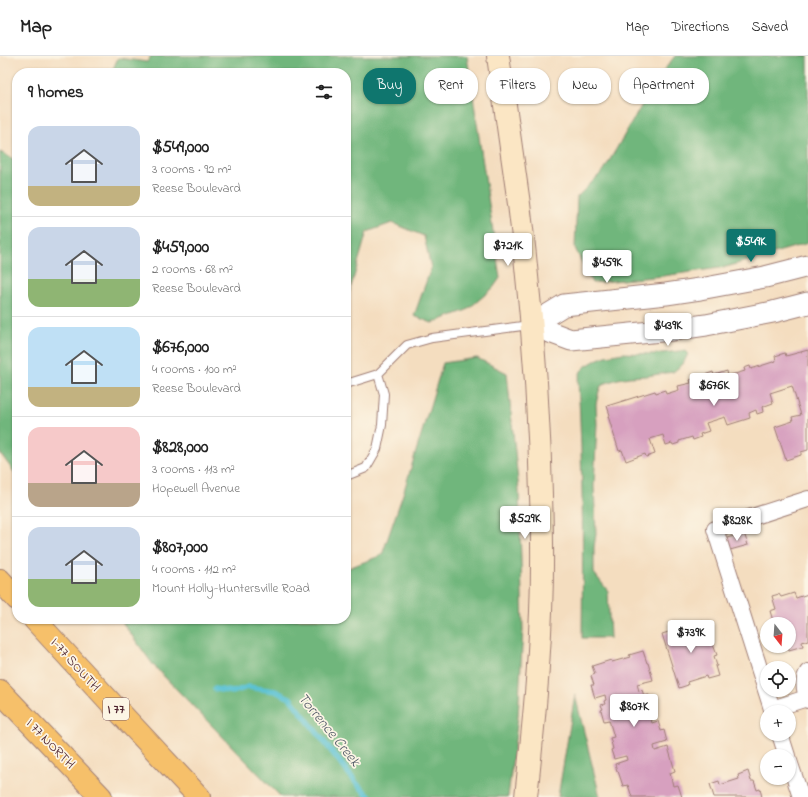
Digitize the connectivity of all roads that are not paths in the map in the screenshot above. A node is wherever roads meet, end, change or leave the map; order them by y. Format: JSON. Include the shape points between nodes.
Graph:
{"nodes":[{"id":1,"x":498,"y":56,"type":"edge"},
{"id":2,"x":808,"y":266,"type":"edge"},
{"id":3,"x":808,"y":303,"type":"edge"},
{"id":4,"x":531,"y":325,"type":"junction"},
{"id":5,"x":378,"y":374,"type":"junction"},
{"id":6,"x":351,"y":382,"type":"edge"},
{"id":7,"x":351,"y":474,"type":"edge"},
{"id":8,"x":808,"y":499,"type":"edge"},
{"id":9,"x":0,"y":580,"type":"edge"},
{"id":10,"x":12,"y":593,"type":"edge"},
{"id":11,"x":39,"y":624,"type":"edge"},
{"id":12,"x":808,"y":672,"type":"edge"},
{"id":13,"x":0,"y":692,"type":"edge"},
{"id":14,"x":807,"y":699,"type":"edge"},
{"id":15,"x":770,"y":705,"type":"edge"},
{"id":16,"x":788,"y":705,"type":"edge"},
{"id":17,"x":796,"y":782,"type":"edge"},
{"id":18,"x":101,"y":797,"type":"edge"},
{"id":19,"x":199,"y":797,"type":"edge"},
{"id":20,"x":526,"y":797,"type":"edge"},
{"id":21,"x":801,"y":797,"type":"edge"}],
"edges":[{"from":1,"to":4,"type":"main road","via":[[519,205]]},
{"from":2,"to":4,"type":"street","via":[[700,289],[564,305]]},
{"from":3,"to":4,"type":"street","via":[[706,325],[571,340]]},
{"from":4,"to":5,"type":"lane","via":[[432,338],[407,345]]},
{"from":4,"to":20,"type":"main road","via":[[537,398],[542,544],[538,675]]},
{"from":5,"to":6,"type":"lane"},
{"from":5,"to":7,"type":"lane","via":[[384,394],[377,449],[366,468]]},
{"from":8,"to":15,"type":"street","via":[[715,529]]},
{"from":9,"to":10,"type":"highway"},
{"from":11,"to":19,"type":"highway","name":"I-77 SOUTH","number":"I 77"},
{"from":12,"to":14,"type":"street","via":[[804,687]]},
{"from":13,"to":18,"type":"highway","name":"I 77 NORTH"},
{"from":14,"to":16,"type":"street"},
{"from":17,"to":21,"type":"street"}]}
